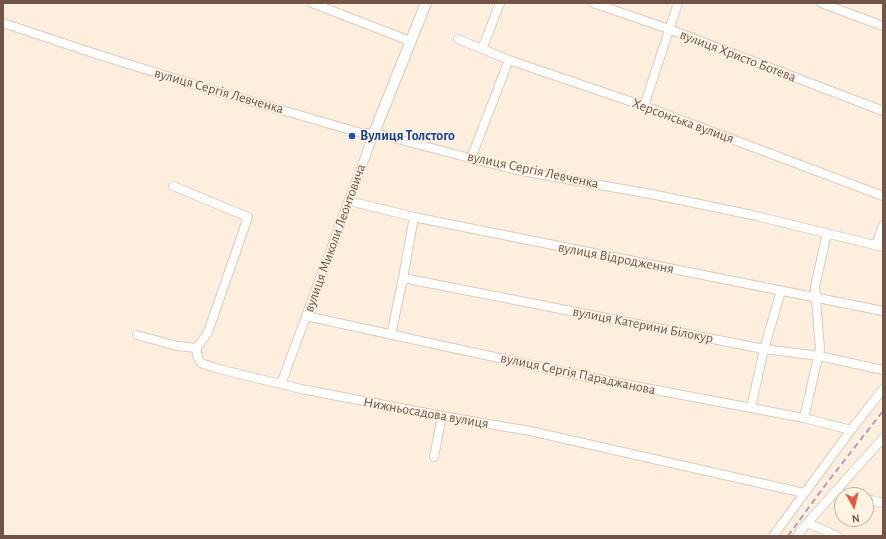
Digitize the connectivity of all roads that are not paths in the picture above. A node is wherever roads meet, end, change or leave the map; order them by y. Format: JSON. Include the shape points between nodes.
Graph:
{"nodes":[{"id":1,"x":312,"y":3,"type":"edge"},
{"id":2,"x":426,"y":3,"type":"edge"},
{"id":3,"x":500,"y":3,"type":"edge"},
{"id":4,"x":593,"y":3,"type":"edge"},
{"id":5,"x":678,"y":3,"type":"edge"},
{"id":6,"x":821,"y":3,"type":"edge"},
{"id":7,"x":3,"y":23,"type":"edge"},
{"id":8,"x":883,"y":26,"type":"edge"},
{"id":9,"x":669,"y":29,"type":"junction"},
{"id":10,"x":458,"y":39,"type":"dead end"},
{"id":11,"x":410,"y":41,"type":"junction"},
{"id":12,"x":482,"y":48,"type":"junction"},
{"id":13,"x":509,"y":60,"type":"junction"},
{"id":14,"x":644,"y":106,"type":"junction"},
{"id":15,"x":883,"y":111,"type":"edge"},
{"id":16,"x":374,"y":133,"type":"junction"},
{"id":17,"x":471,"y":158,"type":"junction"},
{"id":18,"x":173,"y":186,"type":"dead end"},
{"id":19,"x":883,"y":196,"type":"edge"},
{"id":20,"x":349,"y":201,"type":"junction"},
{"id":21,"x":414,"y":217,"type":"junction"},
{"id":22,"x":883,"y":225,"type":"edge"},
{"id":23,"x":827,"y":233,"type":"junction"},
{"id":24,"x":880,"y":246,"type":"edge"},
{"id":25,"x":403,"y":278,"type":"junction"},
{"id":26,"x":781,"y":291,"type":"junction"},
{"id":27,"x":816,"y":296,"type":"junction"},
{"id":28,"x":883,"y":311,"type":"edge"},
{"id":29,"x":306,"y":316,"type":"junction"},
{"id":30,"x":137,"y":335,"type":"dead end"},
{"id":31,"x":391,"y":335,"type":"junction"},
{"id":32,"x":197,"y":348,"type":"junction"},
{"id":33,"x":764,"y":349,"type":"junction"},
{"id":34,"x":818,"y":356,"type":"junction"},
{"id":35,"x":883,"y":370,"type":"edge"},
{"id":36,"x":281,"y":384,"type":"junction"},
{"id":37,"x":883,"y":389,"type":"edge"},
{"id":38,"x":751,"y":408,"type":"junction"},
{"id":39,"x":442,"y":416,"type":"junction"},
{"id":40,"x":804,"y":418,"type":"junction"},
{"id":41,"x":851,"y":430,"type":"junction"},
{"id":42,"x":883,"y":438,"type":"edge"},
{"id":43,"x":434,"y":457,"type":"dead end"},
{"id":44,"x":839,"y":487,"type":"edge"},
{"id":45,"x":834,"y":492,"type":"edge"},
{"id":46,"x":804,"y":493,"type":"junction"},
{"id":47,"x":807,"y":523,"type":"junction"},
{"id":48,"x":773,"y":536,"type":"edge"},
{"id":49,"x":797,"y":536,"type":"edge"},
{"id":50,"x":837,"y":536,"type":"edge"}],
"edges":[{"from":1,"to":11,"type":"street"},
{"from":2,"to":11,"type":"street","name":"вулиця Миколи Леонтовича"},
{"from":3,"to":12,"type":"street"},
{"from":4,"to":9,"type":"street","name":"вулиця Христо Ботева"},
{"from":5,"to":9,"type":"street"},
{"from":6,"to":8,"type":"street"},
{"from":7,"to":16,"type":"street","name":"вулиця Сергія Левченка","via":[[230,96],[361,133]]},
{"from":9,"to":14,"type":"street"},
{"from":9,"to":15,"type":"street","name":"вулиця Христо Ботева"},
{"from":10,"to":12,"type":"street","name":"Херсонська вулиця"},
{"from":11,"to":16,"type":"street","name":"вулиця Миколи Леонтовича"},
{"from":12,"to":13,"type":"street","name":"Херсонська вулиця"},
{"from":13,"to":14,"type":"street","name":"Херсонська вулиця"},
{"from":13,"to":17,"type":"street"},
{"from":14,"to":19,"type":"street","name":"Херсонська вулиця"},
{"from":16,"to":17,"type":"street","name":"вулиця Сергія Левченка"},
{"from":16,"to":20,"type":"street","name":"вулиця Миколи Леонтовича"},
{"from":17,"to":23,"type":"street","name":"вулиця Сергія Левченка","via":[[516,170],[656,195]]},
{"from":18,"to":32,"type":"street","via":[[248,217],[208,332]]},
{"from":20,"to":21,"type":"street","name":"вулиця Відродження"},
{"from":20,"to":29,"type":"street","name":"вулиця Миколи Леонтовича"},
{"from":21,"to":25,"type":"street"},
{"from":21,"to":26,"type":"street","name":"вулиця Відродження"},
{"from":22,"to":24,"type":"street"},
{"from":23,"to":24,"type":"street","name":"вулиця Сергія Левченка"},
{"from":23,"to":27,"type":"street","via":[[815,287]]},
{"from":25,"to":31,"type":"street"},
{"from":25,"to":33,"type":"street","name":"вулиця Катерини Білокур"},
{"from":26,"to":27,"type":"street","name":"вулиця Відродження"},
{"from":26,"to":33,"type":"street"},
{"from":27,"to":28,"type":"street","name":"вулиця Відродження"},
{"from":27,"to":34,"type":"street","via":[[820,349]]},
{"from":29,"to":31,"type":"street","name":"вулиця Сергія Параджанова"},
{"from":29,"to":36,"type":"street","name":"вулиця Миколи Леонтовича"},
{"from":30,"to":32,"type":"street","via":[[177,346]]},
{"from":31,"to":38,"type":"street","name":"вулиця Сергія Параджанова","via":[[577,375]]},
{"from":32,"to":36,"type":"street","name":"Нижньосадова вулиця","via":[[197,355],[202,363],[208,366]]},
{"from":33,"to":34,"type":"street","name":"вулиця Катерини Білокур"},
{"from":33,"to":38,"type":"street"},
{"from":34,"to":35,"type":"street","name":"вулиця Катерини Білокур"},
{"from":34,"to":40,"type":"street"},
{"from":36,"to":39,"type":"street","name":"Нижньосадова вулиця"},
{"from":37,"to":41,"type":"street"},
{"from":38,"to":40,"type":"street","name":"вулиця Сергія Параджанова"},
{"from":39,"to":43,"type":"street"},
{"from":39,"to":46,"type":"street","name":"Нижньосадова вулиця","via":[[530,431]]},
{"from":40,"to":41,"type":"street","name":"вулиця Сергія Параджанова"},
{"from":41,"to":46,"type":"street"},
{"from":42,"to":44,"type":"street"},
{"from":45,"to":47,"type":"street"},
{"from":46,"to":48,"type":"street"},
{"from":47,"to":49,"type":"street"},
{"from":47,"to":50,"type":"street"}]}
